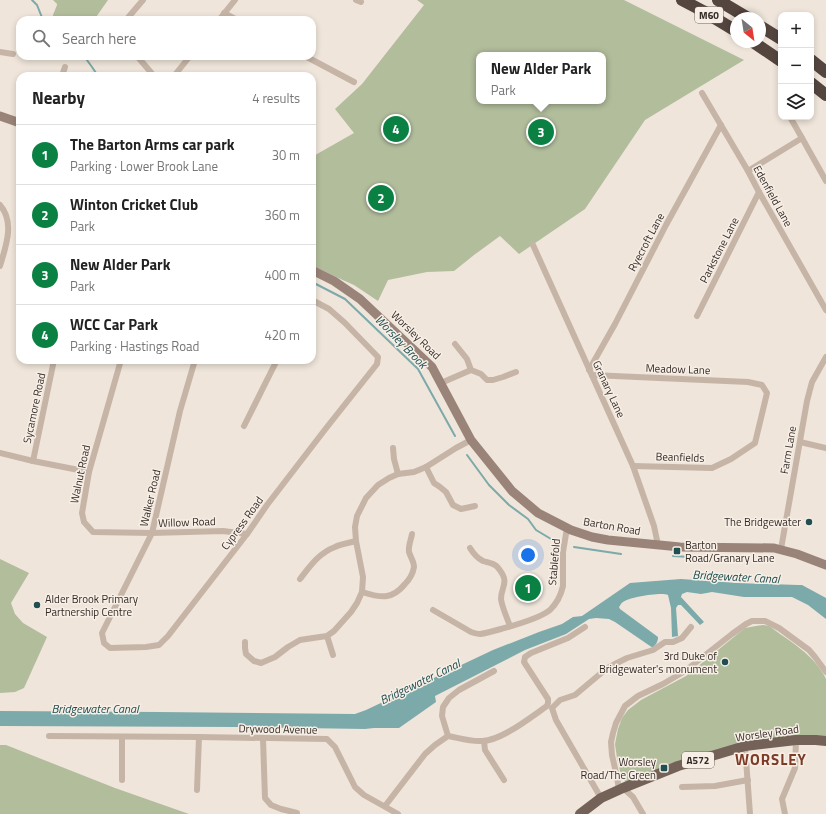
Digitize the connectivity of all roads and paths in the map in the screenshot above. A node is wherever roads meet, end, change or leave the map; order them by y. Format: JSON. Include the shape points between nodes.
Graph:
{"nodes":[{"id":1,"x":143,"y":0,"type":"edge"},
{"id":2,"x":235,"y":0,"type":"edge"},
{"id":3,"x":682,"y":0,"type":"edge"},
{"id":4,"x":718,"y":0,"type":"edge"},
{"id":5,"x":738,"y":12,"type":"edge"},
{"id":6,"x":224,"y":13,"type":"junction"},
{"id":7,"x":129,"y":16,"type":"edge"},
{"id":8,"x":222,"y":16,"type":"edge"},
{"id":9,"x":230,"y":16,"type":"edge"},
{"id":10,"x":730,"y":27,"type":"edge"},
{"id":11,"x":766,"y":30,"type":"edge"},
{"id":12,"x":778,"y":37,"type":"edge"},
{"id":13,"x":762,"y":48,"type":"edge"},
{"id":14,"x":0,"y":52,"type":"edge"},
{"id":15,"x":13,"y":54,"type":"dead end"},
{"id":16,"x":778,"y":59,"type":"edge"},
{"id":17,"x":140,"y":60,"type":"edge"},
{"id":18,"x":187,"y":60,"type":"edge"},
{"id":19,"x":313,"y":60,"type":"edge"},
{"id":20,"x":814,"y":62,"type":"edge"},
{"id":21,"x":65,"y":67,"type":"dead end"},
{"id":22,"x":63,"y":72,"type":"edge"},
{"id":23,"x":151,"y":72,"type":"edge"},
{"id":24,"x":177,"y":72,"type":"edge"},
{"id":25,"x":826,"y":72,"type":"edge"},
{"id":26,"x":354,"y":82,"type":"dead end"},
{"id":27,"x":812,"y":84,"type":"edge"},
{"id":28,"x":702,"y":93,"type":"dead end"},
{"id":29,"x":826,"y":95,"type":"edge"},
{"id":30,"x":0,"y":116,"type":"edge"},
{"id":31,"x":792,"y":120,"type":"edge"},
{"id":32,"x":16,"y":122,"type":"edge"},
{"id":33,"x":721,"y":125,"type":"junction"},
{"id":34,"x":802,"y":138,"type":"junction"},
{"id":35,"x":748,"y":171,"type":"junction"},
{"id":36,"x":826,"y":181,"type":"edge"},
{"id":37,"x":759,"y":192,"type":"junction"},
{"id":38,"x":1,"y":207,"type":"edge"},
{"id":39,"x":533,"y":245,"type":"dead end"},
{"id":40,"x":0,"y":266,"type":"edge"},
{"id":41,"x":316,"y":272,"type":"edge"},
{"id":42,"x":316,"y":302,"type":"edge"},
{"id":43,"x":826,"y":310,"type":"edge"},
{"id":44,"x":697,"y":316,"type":"dead end"},
{"id":45,"x":455,"y":344,"type":"dead end"},
{"id":46,"x":826,"y":357,"type":"edge"},
{"id":47,"x":53,"y":364,"type":"edge"},
{"id":48,"x":120,"y":364,"type":"edge"},
{"id":49,"x":193,"y":364,"type":"edge"},
{"id":50,"x":274,"y":364,"type":"edge"},
{"id":51,"x":470,"y":370,"type":"junction"},
{"id":52,"x":516,"y":372,"type":"dead end"},
{"id":53,"x":590,"y":372,"type":"junction"},
{"id":54,"x":440,"y":382,"type":"junction"},
{"id":55,"x":762,"y":385,"type":"joint"},
{"id":56,"x":244,"y":426,"type":"dead end"},
{"id":57,"x":471,"y":440,"type":"junction"},
{"id":58,"x":800,"y":442,"type":"junction"},
{"id":59,"x":393,"y":448,"type":"dead end"},
{"id":60,"x":826,"y":448,"type":"edge"},
{"id":61,"x":0,"y":453,"type":"edge"},
{"id":62,"x":33,"y":461,"type":"junction"},
{"id":63,"x":633,"y":466,"type":"junction"},
{"id":64,"x":426,"y":467,"type":"junction"},
{"id":65,"x":89,"y":472,"type":"junction"},
{"id":66,"x":398,"y":474,"type":"junction"},
{"id":67,"x":475,"y":506,"type":"dead end"},
{"id":68,"x":567,"y":528,"type":"junction"},
{"id":69,"x":152,"y":533,"type":"junction"},
{"id":70,"x":247,"y":534,"type":"junction"},
{"id":71,"x":412,"y":534,"type":"dead end"},
{"id":72,"x":356,"y":541,"type":"junction"},
{"id":73,"x":658,"y":545,"type":"junction"},
{"id":74,"x":470,"y":548,"type":"dead end"},
{"id":75,"x":781,"y":549,"type":"junction"},
{"id":76,"x":826,"y":565,"type":"edge"},
{"id":77,"x":300,"y":578,"type":"dead end"},
{"id":78,"x":362,"y":592,"type":"junction"},
{"id":79,"x":433,"y":610,"type":"dead end"},
{"id":80,"x":510,"y":626,"type":"junction"},
{"id":81,"x":585,"y":627,"type":"dead end"},
{"id":82,"x":691,"y":627,"type":"dead end"},
{"id":83,"x":102,"y":633,"type":"joint"},
{"id":84,"x":327,"y":636,"type":"junction"},
{"id":85,"x":245,"y":642,"type":"dead end"},
{"id":86,"x":333,"y":655,"type":"dead end"},
{"id":87,"x":494,"y":671,"type":"dead end"},
{"id":88,"x":826,"y":672,"type":"edge"},
{"id":89,"x":49,"y":736,"type":"dead end"},
{"id":90,"x":448,"y":736,"type":"junction"},
{"id":91,"x":122,"y":737,"type":"junction"},
{"id":92,"x":199,"y":737,"type":"junction"},
{"id":93,"x":263,"y":739,"type":"junction"},
{"id":94,"x":796,"y":740,"type":"junction"},
{"id":95,"x":826,"y":741,"type":"edge"},
{"id":96,"x":484,"y":742,"type":"junction"},
{"id":97,"x":745,"y":746,"type":"junction"},
{"id":98,"x":122,"y":780,"type":"dead end"},
{"id":99,"x":504,"y":780,"type":"dead end"},
{"id":100,"x":748,"y":780,"type":"junction"},
{"id":101,"x":682,"y":787,"type":"dead end"},
{"id":102,"x":621,"y":789,"type":"junction"},
{"id":103,"x":197,"y":790,"type":"dead end"},
{"id":104,"x":601,"y":798,"type":"junction"},
{"id":105,"x":385,"y":806,"type":"junction"},
{"id":106,"x":297,"y":813,"type":"dead end"},
{"id":107,"x":398,"y":814,"type":"edge"},
{"id":108,"x":580,"y":814,"type":"edge"},
{"id":109,"x":643,"y":814,"type":"edge"},
{"id":110,"x":750,"y":814,"type":"edge"},
{"id":111,"x":785,"y":814,"type":"edge"}],
"edges":[{"from":1,"to":7,"type":"street"},
{"from":2,"to":6,"type":"street"},
{"from":3,"to":10,"type":"highway","number":"M60"},
{"from":4,"to":5,"type":"highway","number":"M60"},
{"from":6,"to":8,"type":"street"},
{"from":6,"to":9,"type":"street"},
{"from":11,"to":12,"type":"highway"},
{"from":13,"to":16,"type":"highway"},
{"from":14,"to":15,"type":"street"},
{"from":17,"to":23,"type":"street"},
{"from":18,"to":24,"type":"street"},
{"from":19,"to":26,"type":"street"},
{"from":20,"to":25,"type":"highway"},
{"from":21,"to":22,"type":"street"},
{"from":27,"to":29,"type":"highway"},
{"from":28,"to":33,"type":"street","name":"Edenfield Lane"},
{"from":30,"to":32,"type":"main road"},
{"from":31,"to":34,"type":"street"},
{"from":33,"to":35,"type":"street","name":"Edenfield Lane"},
{"from":33,"to":53,"type":"street","name":"Ryecroft Lane"},
{"from":34,"to":35,"type":"street"},
{"from":34,"to":36,"type":"street"},
{"from":35,"to":37,"type":"street","name":"Edenfield Lane"},
{"from":37,"to":43,"type":"street","name":"Edenfield Lane"},
{"from":37,"to":44,"type":"street","name":"Parkstone Lane"},
{"from":38,"to":40,"type":"street","via":[[6,214],[9,227]]},
{"from":39,"to":53,"type":"street","name":"Granary Lane"},
{"from":41,"to":54,"type":"main road","name":"Worsley Road","via":[[360,298],[432,367]]},
{"from":42,"to":70,"type":"street","name":"Cypress Road","via":[[329,309],[345,323],[378,357],[377,364]]},
{"from":45,"to":51,"type":"street","via":[[467,359]]},
{"from":46,"to":58,"type":"street","name":"Farm Lane","via":[[812,382]]},
{"from":47,"to":62,"type":"street","name":"Sycamore Road"},
{"from":48,"to":65,"type":"street","name":"Walnut Road"},
{"from":49,"to":69,"type":"street","name":"Walker Road"},
{"from":50,"to":56,"type":"street"},
{"from":51,"to":52,"type":"street","via":[[481,374],[487,380],[503,378]]},
{"from":51,"to":54,"type":"street"},
{"from":53,"to":55,"type":"street","name":"Meadow Lane"},
{"from":53,"to":63,"type":"street","name":"Granary Lane"},
{"from":54,"to":57,"type":"main road","name":"Barton Road"},
{"from":55,"to":63,"type":"street","name":"Beanfields","via":[[767,393],[755,443],[731,459],[712,468]]},
{"from":57,"to":64,"type":"street"},
{"from":57,"to":68,"type":"main road","name":"Barton Road","via":[[512,491],[538,513]]},
{"from":58,"to":60,"type":"street"},
{"from":58,"to":75,"type":"street","name":"Farm Lane"},
{"from":59,"to":66,"type":"street"},
{"from":61,"to":62,"type":"street"},
{"from":62,"to":65,"type":"street"},
{"from":63,"to":73,"type":"street","name":"Granary Lane"},
{"from":64,"to":66,"type":"street"},
{"from":64,"to":67,"type":"street","via":[[434,483],[446,492],[453,505],[461,509]]},
{"from":65,"to":69,"type":"street","name":"Walnut Road","via":[[82,513],[84,522],[93,532]]},
{"from":66,"to":72,"type":"street","via":[[378,486],[366,498],[357,516]]},
{"from":68,"to":73,"type":"main road","name":"Barton Road","via":[[592,537]]},
{"from":68,"to":80,"type":"street","name":"Stablefold","via":[[559,599],[545,613]]},
{"from":69,"to":70,"type":"street","name":"Willow Road","via":[[223,531]]},
{"from":69,"to":83,"type":"street","name":"Walker Road"},
{"from":70,"to":83,"type":"street","name":"Cypress Road","via":[[168,636],[158,645],[110,648],[104,643]]},
{"from":71,"to":78,"type":"street","via":[[409,547],[414,569],[408,581],[400,590],[386,597]]},
{"from":72,"to":77,"type":"street","via":[[325,552]]},
{"from":72,"to":78,"type":"street","via":[[363,577]]},
{"from":73,"to":75,"type":"main road","name":"Barton Road"},
{"from":74,"to":80,"type":"street","via":[[474,555],[484,562],[494,564],[502,573],[505,584],[501,600]]},
{"from":75,"to":76,"type":"main road","name":"Barton Road"},
{"from":78,"to":84,"type":"street","via":[[351,612]]},
{"from":79,"to":80,"type":"street","name":"Stablefold","via":[[477,634]]},
{"from":81,"to":96,"type":"street","via":[[568,638],[525,657],[524,662],[548,699],[547,706],[506,733]]},
{"from":82,"to":104,"type":"street","via":[[682,638],[665,642],[653,650],[627,658],[606,669],[575,695],[560,700],[552,708],[556,720]]},
{"from":84,"to":85,"type":"street","via":[[300,640],[275,658],[261,663],[246,654]]},
{"from":84,"to":86,"type":"street"},
{"from":87,"to":90,"type":"street","via":[[449,698],[443,707],[442,716]]},
{"from":88,"to":102,"type":"street","via":[[809,650],[779,628],[765,621],[746,624],[685,671],[638,696],[626,706],[616,723],[611,742]]},
{"from":89,"to":91,"type":"street","name":"Drywood Avenue"},
{"from":90,"to":96,"type":"street"},
{"from":90,"to":105,"type":"street","via":[[425,754]]},
{"from":91,"to":92,"type":"street","name":"Drywood Avenue"},
{"from":91,"to":98,"type":"street"},
{"from":92,"to":93,"type":"street","name":"Drywood Avenue"},
{"from":92,"to":103,"type":"street"},
{"from":93,"to":105,"type":"street","name":"Drywood Avenue","via":[[327,739],[335,747],[355,788]]},
{"from":93,"to":106,"type":"street","via":[[265,798],[271,805]]},
{"from":94,"to":95,"type":"main road","name":"Worsley Road","number":"A572"},
{"from":94,"to":97,"type":"main road","name":"Worsley Road","number":"A572"},
{"from":94,"to":111,"type":"street","via":[[795,768],[782,799]]},
{"from":96,"to":99,"type":"street","via":[[485,750]]},
{"from":97,"to":100,"type":"street"},
{"from":97,"to":102,"type":"main road","name":"Worsley Road","number":"A572","via":[[678,766]]},
{"from":100,"to":101,"type":"street","via":[[715,786]]},
{"from":100,"to":110,"type":"street"},
{"from":102,"to":104,"type":"main road","name":"Worsley Road","number":"A572"},
{"from":102,"to":109,"type":"street","via":[[633,797]]},
{"from":104,"to":108,"type":"main road","name":"Worsley Road","number":"A572"},
{"from":105,"to":107,"type":"street","name":"Drywood Avenue"}]}
